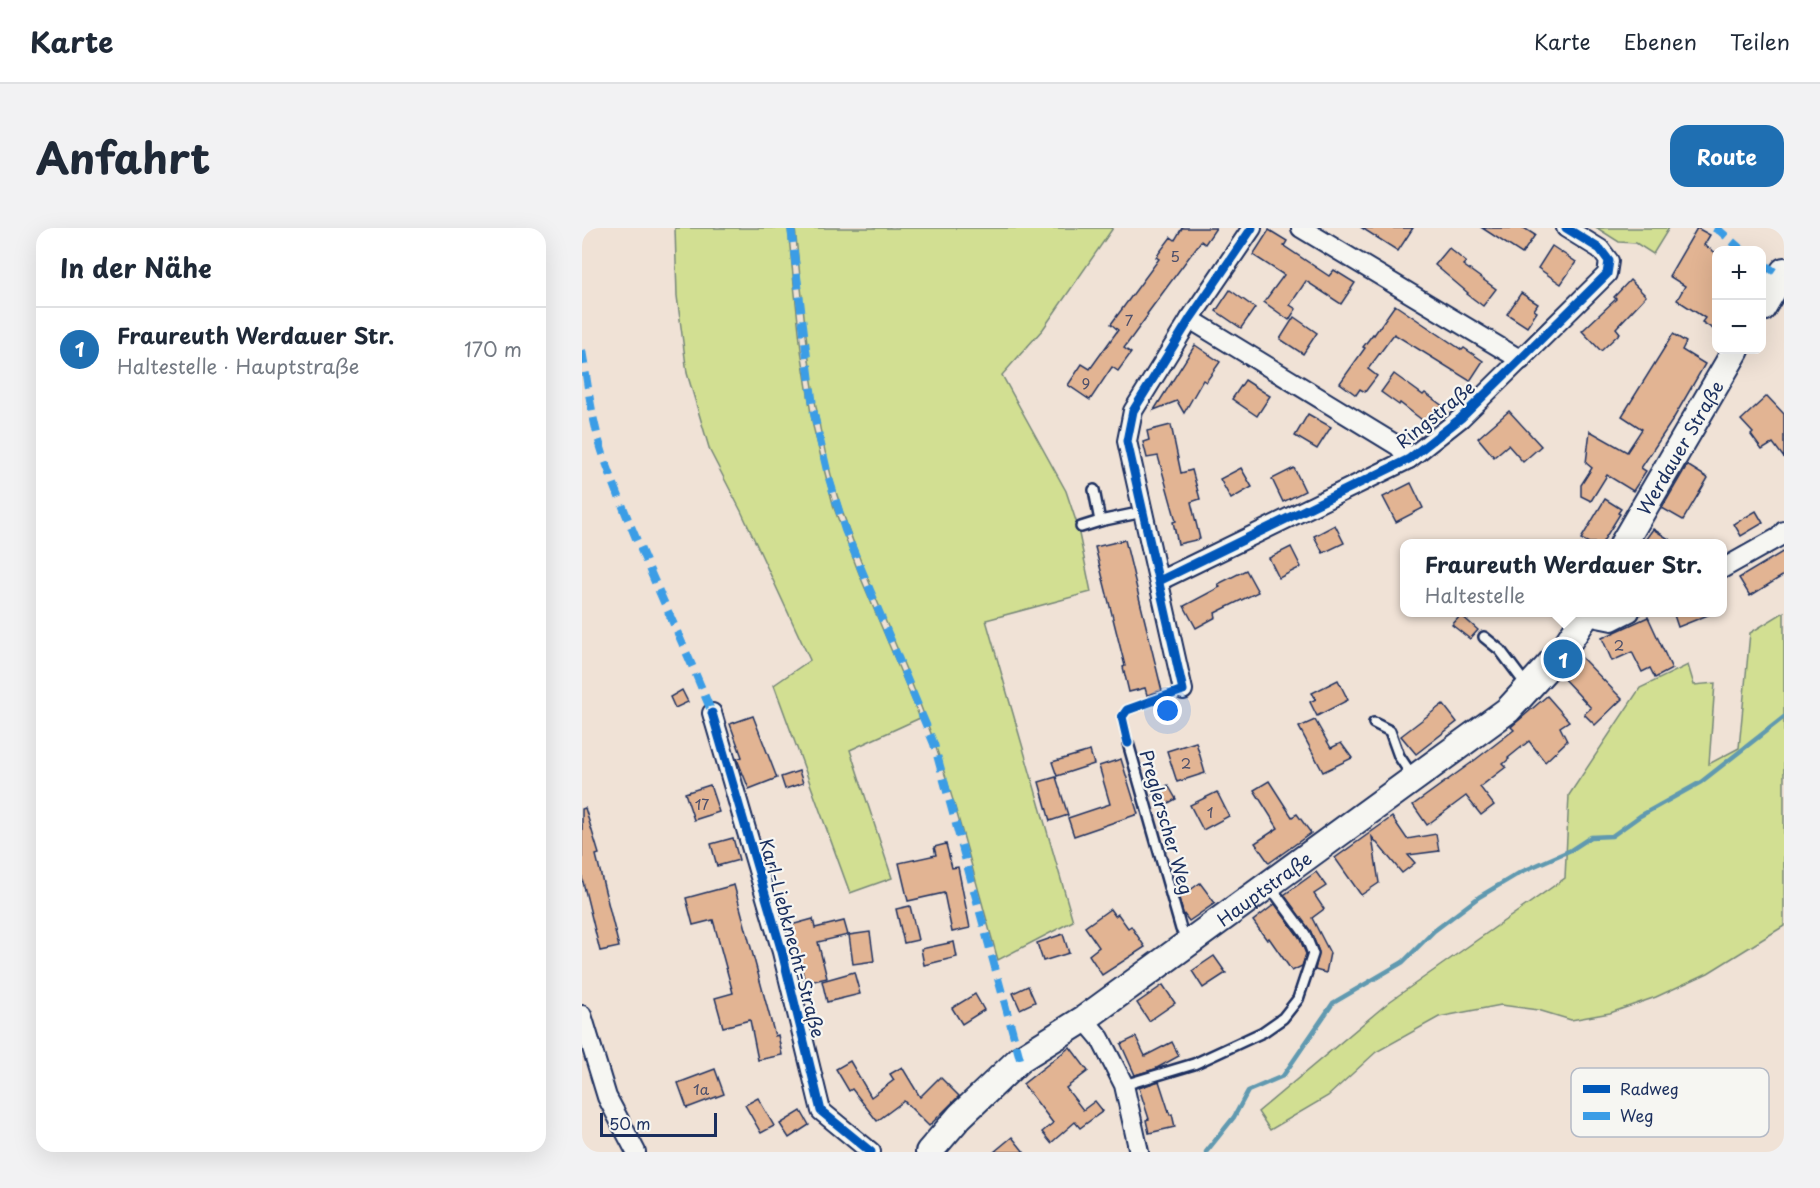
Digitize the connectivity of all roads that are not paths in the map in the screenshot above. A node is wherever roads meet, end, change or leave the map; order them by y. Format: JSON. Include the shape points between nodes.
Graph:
{"nodes":[{"id":1,"x":1252,"y":228,"type":"edge"},
{"id":2,"x":1301,"y":228,"type":"edge"},
{"id":3,"x":1566,"y":228,"type":"edge"},
{"id":4,"x":1784,"y":271,"type":"edge"},
{"id":5,"x":1766,"y":300,"type":"edge"},
{"id":6,"x":1190,"y":319,"type":"junction"},
{"id":7,"x":1734,"y":354,"type":"edge"},
{"id":8,"x":1521,"y":360,"type":"junction"},
{"id":9,"x":1409,"y":459,"type":"junction"},
{"id":10,"x":1094,"y":489,"type":"dead end"},
{"id":11,"x":1143,"y":512,"type":"junction"},
{"id":12,"x":1100,"y":521,"type":"junction"},
{"id":13,"x":1081,"y":527,"type":"dead end"},
{"id":14,"x":1784,"y":531,"type":"edge"},
{"id":15,"x":1625,"y":539,"type":"edge"},
{"id":16,"x":1727,"y":566,"type":"edge"},
{"id":17,"x":1159,"y":580,"type":"junction"},
{"id":18,"x":1585,"y":617,"type":"edge"},
{"id":19,"x":1598,"y":617,"type":"edge"},
{"id":20,"x":1620,"y":617,"type":"edge"},
{"id":21,"x":1484,"y":637,"type":"dead end"},
{"id":22,"x":1529,"y":688,"type":"junction"},
{"id":23,"x":1183,"y":690,"type":"dead end"},
{"id":24,"x":712,"y":713,"type":"dead end"},
{"id":25,"x":1374,"y":723,"type":"dead end"},
{"id":26,"x":1128,"y":743,"type":"dead end"},
{"id":27,"x":1414,"y":779,"type":"junction"},
{"id":28,"x":1269,"y":885,"type":"junction"},
{"id":29,"x":1189,"y":943,"type":"junction"},
{"id":30,"x":582,"y":1015,"type":"edge"},
{"id":31,"x":1084,"y":1019,"type":"junction"},
{"id":32,"x":1124,"y":1085,"type":"junction"},
{"id":33,"x":636,"y":1152,"type":"edge"},
{"id":34,"x":871,"y":1152,"type":"edge"},
{"id":35,"x":929,"y":1152,"type":"edge"},
{"id":36,"x":1139,"y":1152,"type":"edge"}],
"edges":[{"from":1,"to":6,"type":"street"},
{"from":2,"to":8,"type":"street"},
{"from":3,"to":8,"type":"street","name":"Ringstraße","via":[[1600,249],[1609,261],[1607,274]]},
{"from":4,"to":5,"type":"main road"},
{"from":6,"to":9,"type":"street","name":"Ringstraße","via":[[1398,446]]},
{"from":6,"to":11,"type":"street","via":[[1132,411],[1127,441]]},
{"from":7,"to":15,"type":"main road","name":"Werdauer Straße"},
{"from":8,"to":9,"type":"street","name":"Ringstraße","via":[[1461,418]]},
{"from":9,"to":17,"type":"street","name":"Ringstraße"},
{"from":10,"to":12,"type":"lane"},
{"from":11,"to":12,"type":"lane"},
{"from":11,"to":17,"type":"street"},
{"from":12,"to":13,"type":"lane"},
{"from":14,"to":16,"type":"street"},
{"from":17,"to":23,"type":"street"},
{"from":18,"to":22,"type":"main road","name":"Hauptstraße","via":[[1563,650]]},
{"from":19,"to":20,"type":"street","via":[[1612,621]]},
{"from":21,"to":22,"type":"lane","via":[[1500,650]]},
{"from":22,"to":27,"type":"main road","name":"Hauptstraße","via":[[1508,710]]},
{"from":24,"to":34,"type":"street","name":"Karl-Liebknecht-Straße","via":[[782,952],[820,1111]]},
{"from":25,"to":27,"type":"lane","via":[[1390,731],[1399,756]]},
{"from":26,"to":29,"type":"lane","name":"Preglerscher Weg","via":[[1181,929]]},
{"from":27,"to":28,"type":"main road","name":"Hauptstraße"},
{"from":28,"to":29,"type":"main road","name":"Hauptstraße"},
{"from":28,"to":32,"type":"lane","via":[[1305,934],[1313,954],[1298,999],[1283,1018],[1263,1032],[1194,1064]]},
{"from":29,"to":31,"type":"main road","name":"Hauptstraße"},
{"from":30,"to":33,"type":"street","via":[[606,1097]]},
{"from":31,"to":32,"type":"street","via":[[1100,1038]]},
{"from":31,"to":35,"type":"main road","name":"Hauptstraße","via":[[1020,1059],[960,1116]]},
{"from":32,"to":36,"type":"street"}]}
